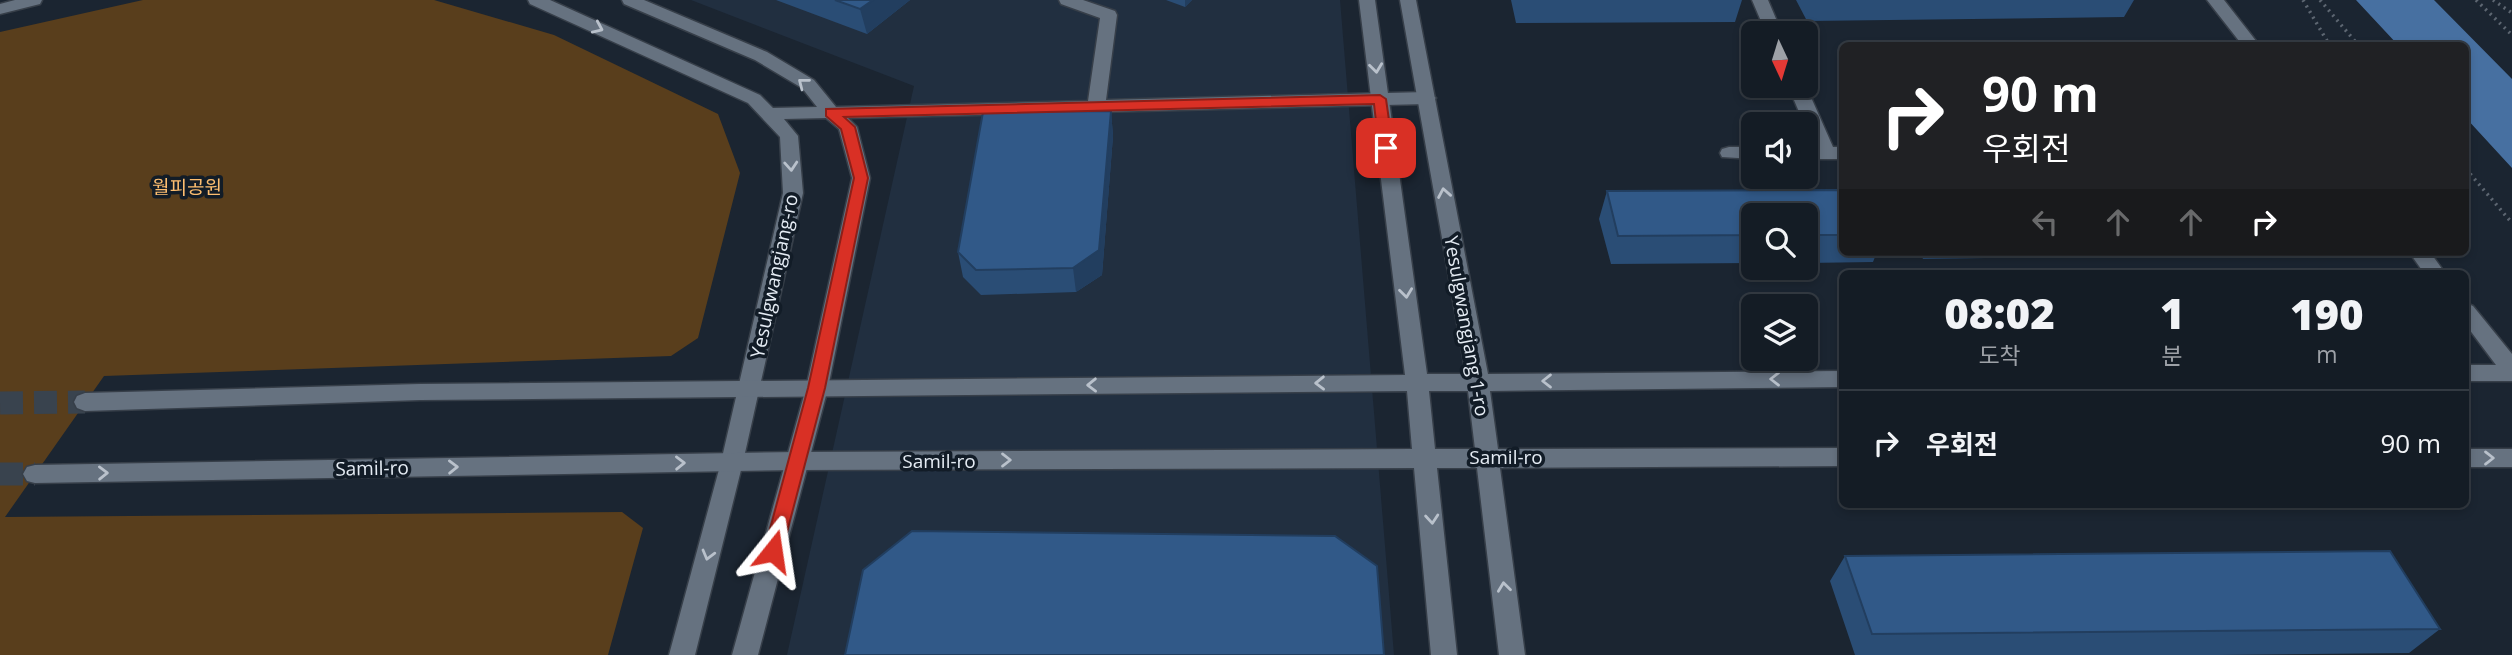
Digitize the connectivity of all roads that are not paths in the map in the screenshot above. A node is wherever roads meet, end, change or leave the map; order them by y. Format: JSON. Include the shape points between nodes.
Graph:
{"nodes":[{"id":1,"x":34,"y":0,"type":"edge"},
{"id":2,"x":536,"y":0,"type":"edge"},
{"id":3,"x":629,"y":0,"type":"edge"},
{"id":4,"x":1067,"y":0,"type":"edge"},
{"id":5,"x":1367,"y":0,"type":"edge"},
{"id":6,"x":1408,"y":0,"type":"edge"},
{"id":7,"x":1760,"y":0,"type":"edge"},
{"id":8,"x":2215,"y":0,"type":"edge"},
{"id":9,"x":0,"y":9,"type":"edge"},
{"id":10,"x":1769,"y":21,"type":"edge"},
{"id":11,"x":2249,"y":42,"type":"edge"},
{"id":12,"x":1427,"y":98,"type":"junction"},
{"id":13,"x":1804,"y":98,"type":"edge"},
{"id":14,"x":1380,"y":99,"type":"junction"},
{"id":15,"x":1096,"y":106,"type":"junction"},
{"id":16,"x":831,"y":113,"type":"junction"},
{"id":17,"x":768,"y":114,"type":"junction"},
{"id":18,"x":1729,"y":153,"type":"dead end"},
{"id":19,"x":1741,"y":153,"type":"edge"},
{"id":20,"x":1834,"y":153,"type":"edge"},
{"id":21,"x":2422,"y":256,"type":"edge"},
{"id":22,"x":2433,"y":270,"type":"edge"},
{"id":23,"x":2469,"y":315,"type":"edge"},
{"id":24,"x":2512,"y":371,"type":"edge"},
{"id":25,"x":2469,"y":373,"type":"edge"},
{"id":26,"x":1839,"y":379,"type":"edge"},
{"id":27,"x":1478,"y":381,"type":"junction"},
{"id":28,"x":1417,"y":382,"type":"junction"},
{"id":29,"x":817,"y":388,"type":"junction"},
{"id":30,"x":749,"y":389,"type":"junction"},
{"id":31,"x":85,"y":402,"type":"tunnel mouth"},
{"id":32,"x":1489,"y":457,"type":"junction"},
{"id":33,"x":1839,"y":457,"type":"edge"},
{"id":34,"x":1426,"y":458,"type":"junction"},
{"id":35,"x":2469,"y":458,"type":"edge"},
{"id":36,"x":2512,"y":458,"type":"edge"},
{"id":37,"x":797,"y":461,"type":"junction"},
{"id":38,"x":732,"y":462,"type":"junction"},
{"id":39,"x":35,"y":474,"type":"tunnel mouth"},
{"id":40,"x":682,"y":655,"type":"edge"},
{"id":41,"x":745,"y":655,"type":"edge"},
{"id":42,"x":1444,"y":655,"type":"edge"},
{"id":43,"x":1512,"y":655,"type":"edge"}],
"edges":[{"from":1,"to":9,"type":"street"},
{"from":2,"to":17,"type":"street","name":"Yesulgwangjang-ro","one_way":true,"via":[[754,99]]},
{"from":16,"to":3,"type":"street","one_way":true,"via":[[808,83],[761,56]]},
{"from":4,"to":15,"type":"street","via":[[1109,15]]},
{"from":5,"to":14,"type":"street","one_way":true},
{"from":6,"to":12,"type":"street","name":"Yesulgwangjang 1-ro"},
{"from":7,"to":10,"type":"street"},
{"from":8,"to":11,"type":"street"},
{"from":12,"to":14,"type":"street"},
{"from":27,"to":12,"type":"street","name":"Yesulgwangjang 1-ro","one_way":true},
{"from":13,"to":20,"type":"street"},
{"from":14,"to":15,"type":"street"},
{"from":14,"to":28,"type":"street","one_way":true},
{"from":15,"to":16,"type":"street"},
{"from":16,"to":17,"type":"street"},
{"from":16,"to":29,"type":"street","via":[[848,127],[861,178]]},
{"from":17,"to":30,"type":"street","name":"Yesulgwangjang-ro","one_way":true,"via":[[789,136],[793,193]]},
{"from":18,"to":19,"type":"street"},
{"from":21,"to":22,"type":"street"},
{"from":23,"to":24,"type":"street"},
{"from":24,"to":25,"type":"street"},
{"from":26,"to":27,"type":"street","one_way":true},
{"from":27,"to":28,"type":"street"},
{"from":27,"to":32,"type":"street","name":"Yesulgwangjang 1-ro"},
{"from":28,"to":29,"type":"street","one_way":true},
{"from":28,"to":34,"type":"street"},
{"from":29,"to":30,"type":"street"},
{"from":29,"to":37,"type":"street"},
{"from":30,"to":31,"type":"street","via":[[420,391]]},
{"from":30,"to":38,"type":"street","name":"Yesulgwangjang-ro"},
{"from":32,"to":33,"type":"street","name":"Samil-ro"},
{"from":32,"to":34,"type":"street","name":"Samil-ro"},
{"from":43,"to":32,"type":"street","name":"Yesulgwangjang 1-ro","one_way":true},
{"from":37,"to":34,"type":"street","name":"Samil-ro","one_way":true},
{"from":34,"to":42,"type":"street","one_way":true},
{"from":35,"to":36,"type":"street","one_way":true},
{"from":37,"to":38,"type":"street","name":"Samil-ro"},
{"from":37,"to":41,"type":"street"},
{"from":39,"to":38,"type":"street","name":"Samil-ro","one_way":true},
{"from":38,"to":40,"type":"street","name":"Yesulgwangjang-ro","one_way":true}]}
